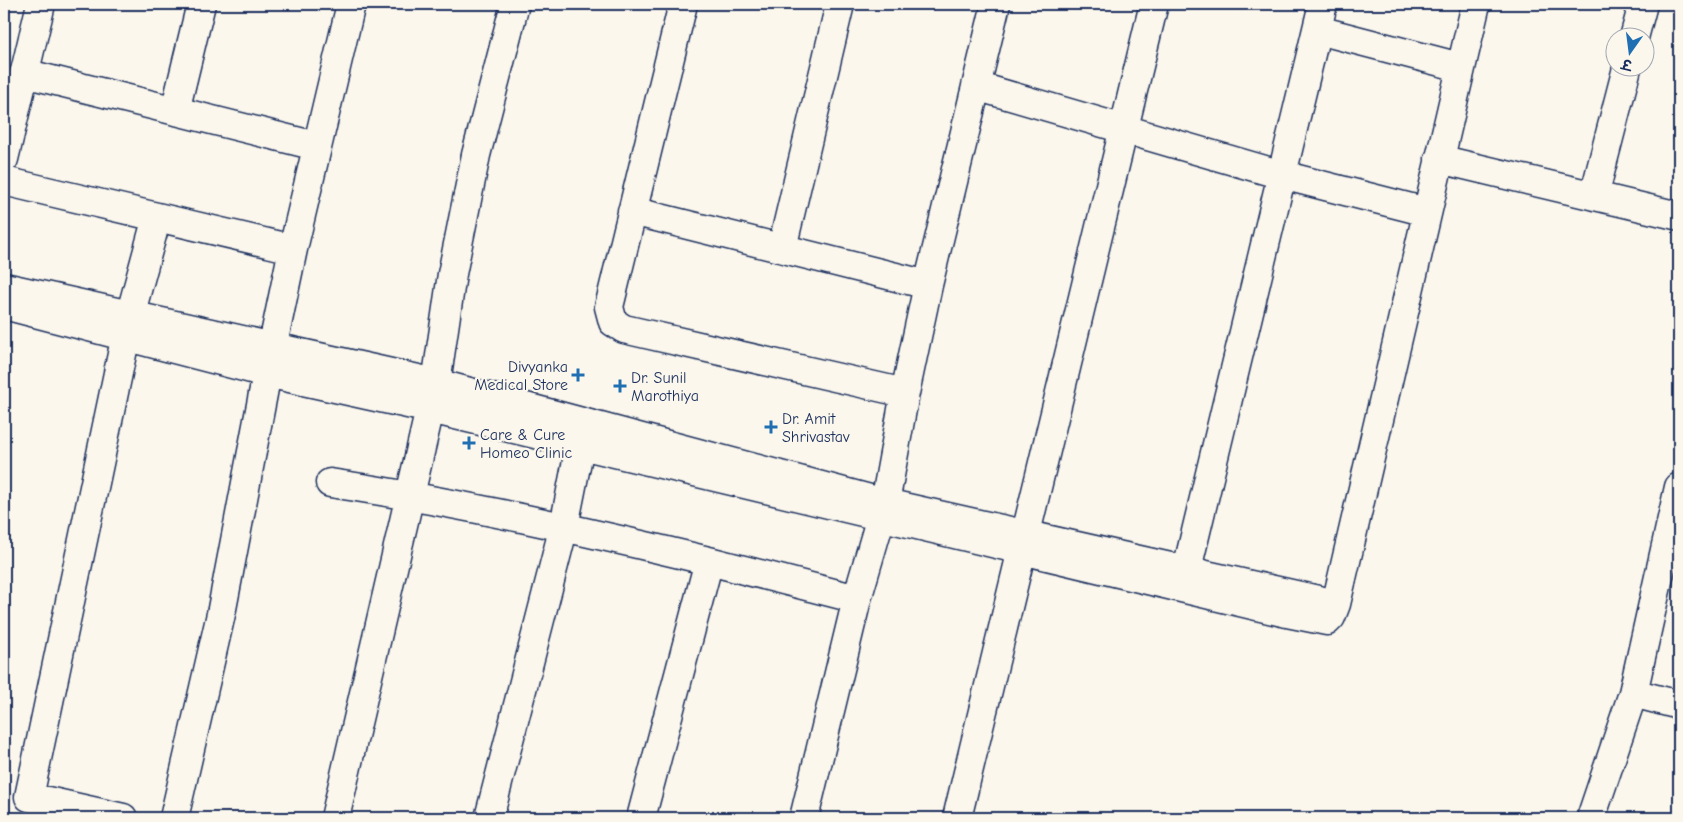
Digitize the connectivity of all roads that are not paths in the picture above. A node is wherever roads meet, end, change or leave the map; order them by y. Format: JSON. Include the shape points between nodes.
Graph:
{"nodes":[{"id":1,"x":40,"y":4,"type":"edge"},
{"id":2,"x":201,"y":4,"type":"edge"},
{"id":3,"x":351,"y":4,"type":"edge"},
{"id":4,"x":515,"y":4,"type":"edge"},
{"id":5,"x":682,"y":4,"type":"edge"},
{"id":6,"x":840,"y":4,"type":"edge"},
{"id":7,"x":996,"y":4,"type":"edge"},
{"id":8,"x":1154,"y":4,"type":"edge"},
{"id":9,"x":1476,"y":4,"type":"edge"},
{"id":10,"x":1643,"y":4,"type":"edge"},
{"id":11,"x":1320,"y":17,"type":"edge"},
{"id":12,"x":1637,"y":28,"type":"edge"},
{"id":13,"x":1460,"y":67,"type":"junction"},
{"id":14,"x":24,"y":73,"type":"junction"},
{"id":15,"x":1624,"y":78,"type":"edge"},
{"id":16,"x":976,"y":86,"type":"junction"},
{"id":17,"x":175,"y":111,"type":"junction"},
{"id":18,"x":1124,"y":128,"type":"junction"},
{"id":19,"x":316,"y":146,"type":"junction"},
{"id":20,"x":4,"y":159,"type":"edge"},
{"id":21,"x":1439,"y":159,"type":"junction"},
{"id":22,"x":1282,"y":175,"type":"junction"},
{"id":23,"x":4,"y":181,"type":"edge"},
{"id":24,"x":1594,"y":196,"type":"junction"},
{"id":25,"x":632,"y":211,"type":"junction"},
{"id":26,"x":1427,"y":212,"type":"junction"},
{"id":27,"x":1679,"y":216,"type":"edge"},
{"id":28,"x":157,"y":217,"type":"junction"},
{"id":29,"x":782,"y":248,"type":"junction"},
{"id":30,"x":293,"y":249,"type":"junction"},
{"id":31,"x":928,"y":285,"type":"junction"},
{"id":32,"x":4,"y":288,"type":"edge"},
{"id":33,"x":4,"y":305,"type":"edge"},
{"id":34,"x":129,"y":326,"type":"junction"},
{"id":35,"x":270,"y":360,"type":"junction"},
{"id":36,"x":905,"y":393,"type":"junction"},
{"id":37,"x":433,"y":396,"type":"junction"},
{"id":38,"x":582,"y":433,"type":"junction"},
{"id":39,"x":330,"y":483,"type":"dead end"},
{"id":40,"x":1679,"y":487,"type":"edge"},
{"id":41,"x":410,"y":494,"type":"junction"},
{"id":42,"x":883,"y":510,"type":"junction"},
{"id":43,"x":564,"y":526,"type":"junction"},
{"id":44,"x":1023,"y":541,"type":"junction"},
{"id":45,"x":709,"y":560,"type":"junction"},
{"id":46,"x":1187,"y":569,"type":"junction"},
{"id":47,"x":857,"y":599,"type":"junction"},
{"id":48,"x":1336,"y":604,"type":"junction"},
{"id":49,"x":1633,"y":693,"type":"junction"},
{"id":50,"x":1679,"y":705,"type":"edge"},
{"id":51,"x":26,"y":808,"type":"edge"},
{"id":52,"x":123,"y":818,"type":"edge"},
{"id":53,"x":174,"y":818,"type":"edge"},
{"id":54,"x":335,"y":818,"type":"edge"},
{"id":55,"x":489,"y":818,"type":"edge"},
{"id":56,"x":641,"y":818,"type":"edge"},
{"id":57,"x":804,"y":818,"type":"edge"},
{"id":58,"x":957,"y":818,"type":"edge"},
{"id":59,"x":1591,"y":818,"type":"edge"}],
"edges":[{"from":1,"to":14,"type":"street"},
{"from":2,"to":17,"type":"street"},
{"from":3,"to":19,"type":"street"},
{"from":4,"to":37,"type":"street","via":[[476,155],[452,274]]},
{"from":5,"to":25,"type":"street"},
{"from":6,"to":29,"type":"street"},
{"from":7,"to":16,"type":"street"},
{"from":8,"to":18,"type":"street"},
{"from":9,"to":13,"type":"street"},
{"from":10,"to":12,"type":"street"},
{"from":11,"to":13,"type":"street"},
{"from":11,"to":22,"type":"street"},
{"from":13,"to":21,"type":"street"},
{"from":14,"to":17,"type":"street"},
{"from":14,"to":20,"type":"street"},
{"from":15,"to":24,"type":"street"},
{"from":16,"to":18,"type":"street"},
{"from":16,"to":31,"type":"street"},
{"from":17,"to":19,"type":"street"},
{"from":18,"to":22,"type":"street"},
{"from":18,"to":44,"type":"street"},
{"from":19,"to":30,"type":"street"},
{"from":21,"to":24,"type":"street"},
{"from":21,"to":26,"type":"street"},
{"from":22,"to":26,"type":"street"},
{"from":22,"to":46,"type":"street"},
{"from":23,"to":28,"type":"street"},
{"from":24,"to":27,"type":"street"},
{"from":25,"to":29,"type":"street"},
{"from":25,"to":36,"type":"street","via":[[609,307],[613,322],[624,329]]},
{"from":26,"to":48,"type":"street"},
{"from":28,"to":30,"type":"street"},
{"from":28,"to":34,"type":"street"},
{"from":29,"to":31,"type":"street"},
{"from":30,"to":35,"type":"street"},
{"from":31,"to":36,"type":"street"},
{"from":32,"to":34,"type":"street"},
{"from":33,"to":34,"type":"street"},
{"from":34,"to":35,"type":"street"},
{"from":34,"to":51,"type":"street"},
{"from":35,"to":37,"type":"street"},
{"from":35,"to":53,"type":"street","via":[[221,614]]},
{"from":36,"to":42,"type":"street"},
{"from":37,"to":38,"type":"street"},
{"from":37,"to":41,"type":"street"},
{"from":38,"to":42,"type":"street"},
{"from":38,"to":43,"type":"street"},
{"from":39,"to":41,"type":"street"},
{"from":40,"to":49,"type":"street"},
{"from":41,"to":43,"type":"street"},
{"from":41,"to":54,"type":"street"},
{"from":42,"to":44,"type":"street"},
{"from":42,"to":47,"type":"street"},
{"from":43,"to":45,"type":"street"},
{"from":43,"to":55,"type":"street"},
{"from":44,"to":46,"type":"street"},
{"from":44,"to":48,"type":"street","via":[[1327,621]]},
{"from":44,"to":58,"type":"street"},
{"from":45,"to":47,"type":"street"},
{"from":45,"to":56,"type":"street"},
{"from":46,"to":48,"type":"street"},
{"from":47,"to":57,"type":"street"},
{"from":49,"to":50,"type":"street"},
{"from":49,"to":59,"type":"street"},
{"from":51,"to":52,"type":"street"}]}
